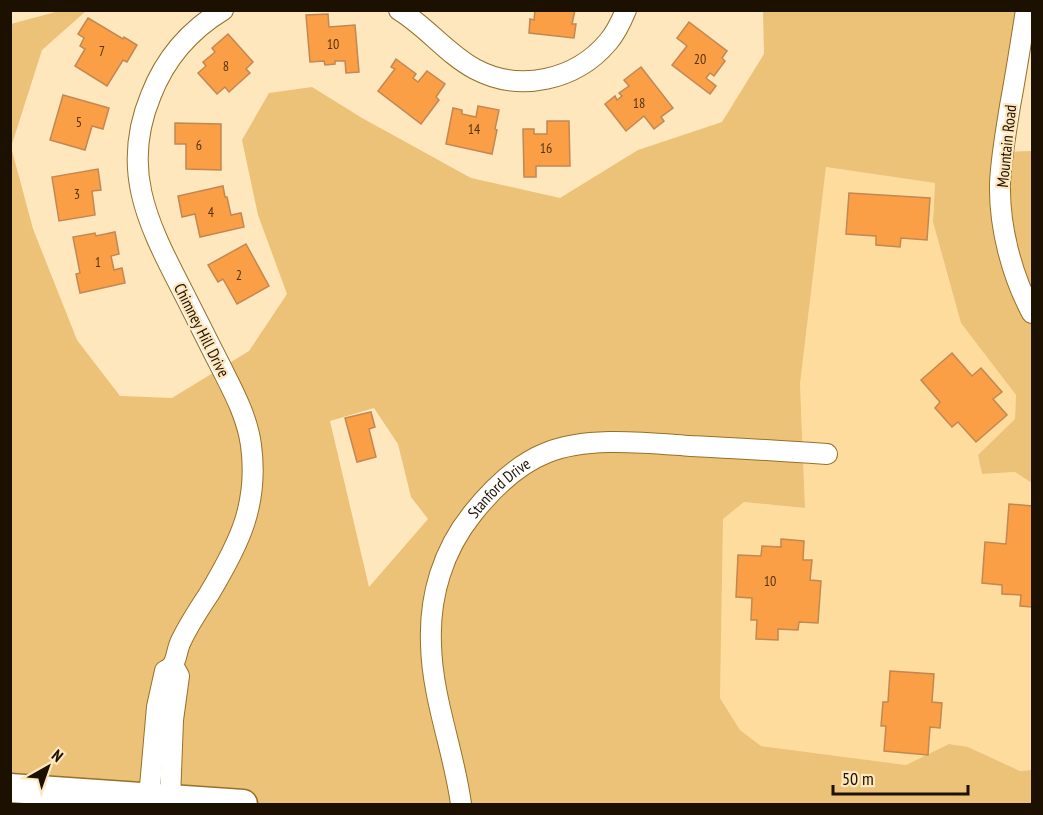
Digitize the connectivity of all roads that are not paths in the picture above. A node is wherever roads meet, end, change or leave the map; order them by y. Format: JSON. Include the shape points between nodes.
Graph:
{"nodes":[{"id":1,"x":223,"y":10,"type":"edge"},
{"id":2,"x":399,"y":10,"type":"edge"},
{"id":3,"x":626,"y":10,"type":"edge"},
{"id":4,"x":1026,"y":10,"type":"edge"},
{"id":5,"x":1032,"y":313,"type":"edge"},
{"id":6,"x":827,"y":454,"type":"dead end"},
{"id":7,"x":10,"y":788,"type":"edge"},
{"id":8,"x":159,"y":799,"type":"junction"},
{"id":9,"x":243,"y":804,"type":"edge"},
{"id":10,"x":461,"y":804,"type":"edge"}],
"edges":[{"from":1,"to":8,"type":"street","name":"Chimney Hill Drive","via":[[189,36],[171,57],[156,81],[139,134],[139,180],[147,216],[238,401],[251,445],[253,488],[229,560],[180,643],[173,665],[179,676]]},
{"from":2,"to":3,"type":"street","via":[[476,70],[530,81],[582,65],[609,41]]},
{"from":4,"to":5,"type":"street","name":"Mountain Road","via":[[1000,185],[1011,262]]},
{"from":6,"to":10,"type":"street","name":"Stanford Drive","via":[[605,442],[548,452],[526,462],[505,479],[463,526],[448,552],[431,612],[433,674]]},
{"from":7,"to":8,"type":"highway"},
{"from":8,"to":9,"type":"highway"}]}
